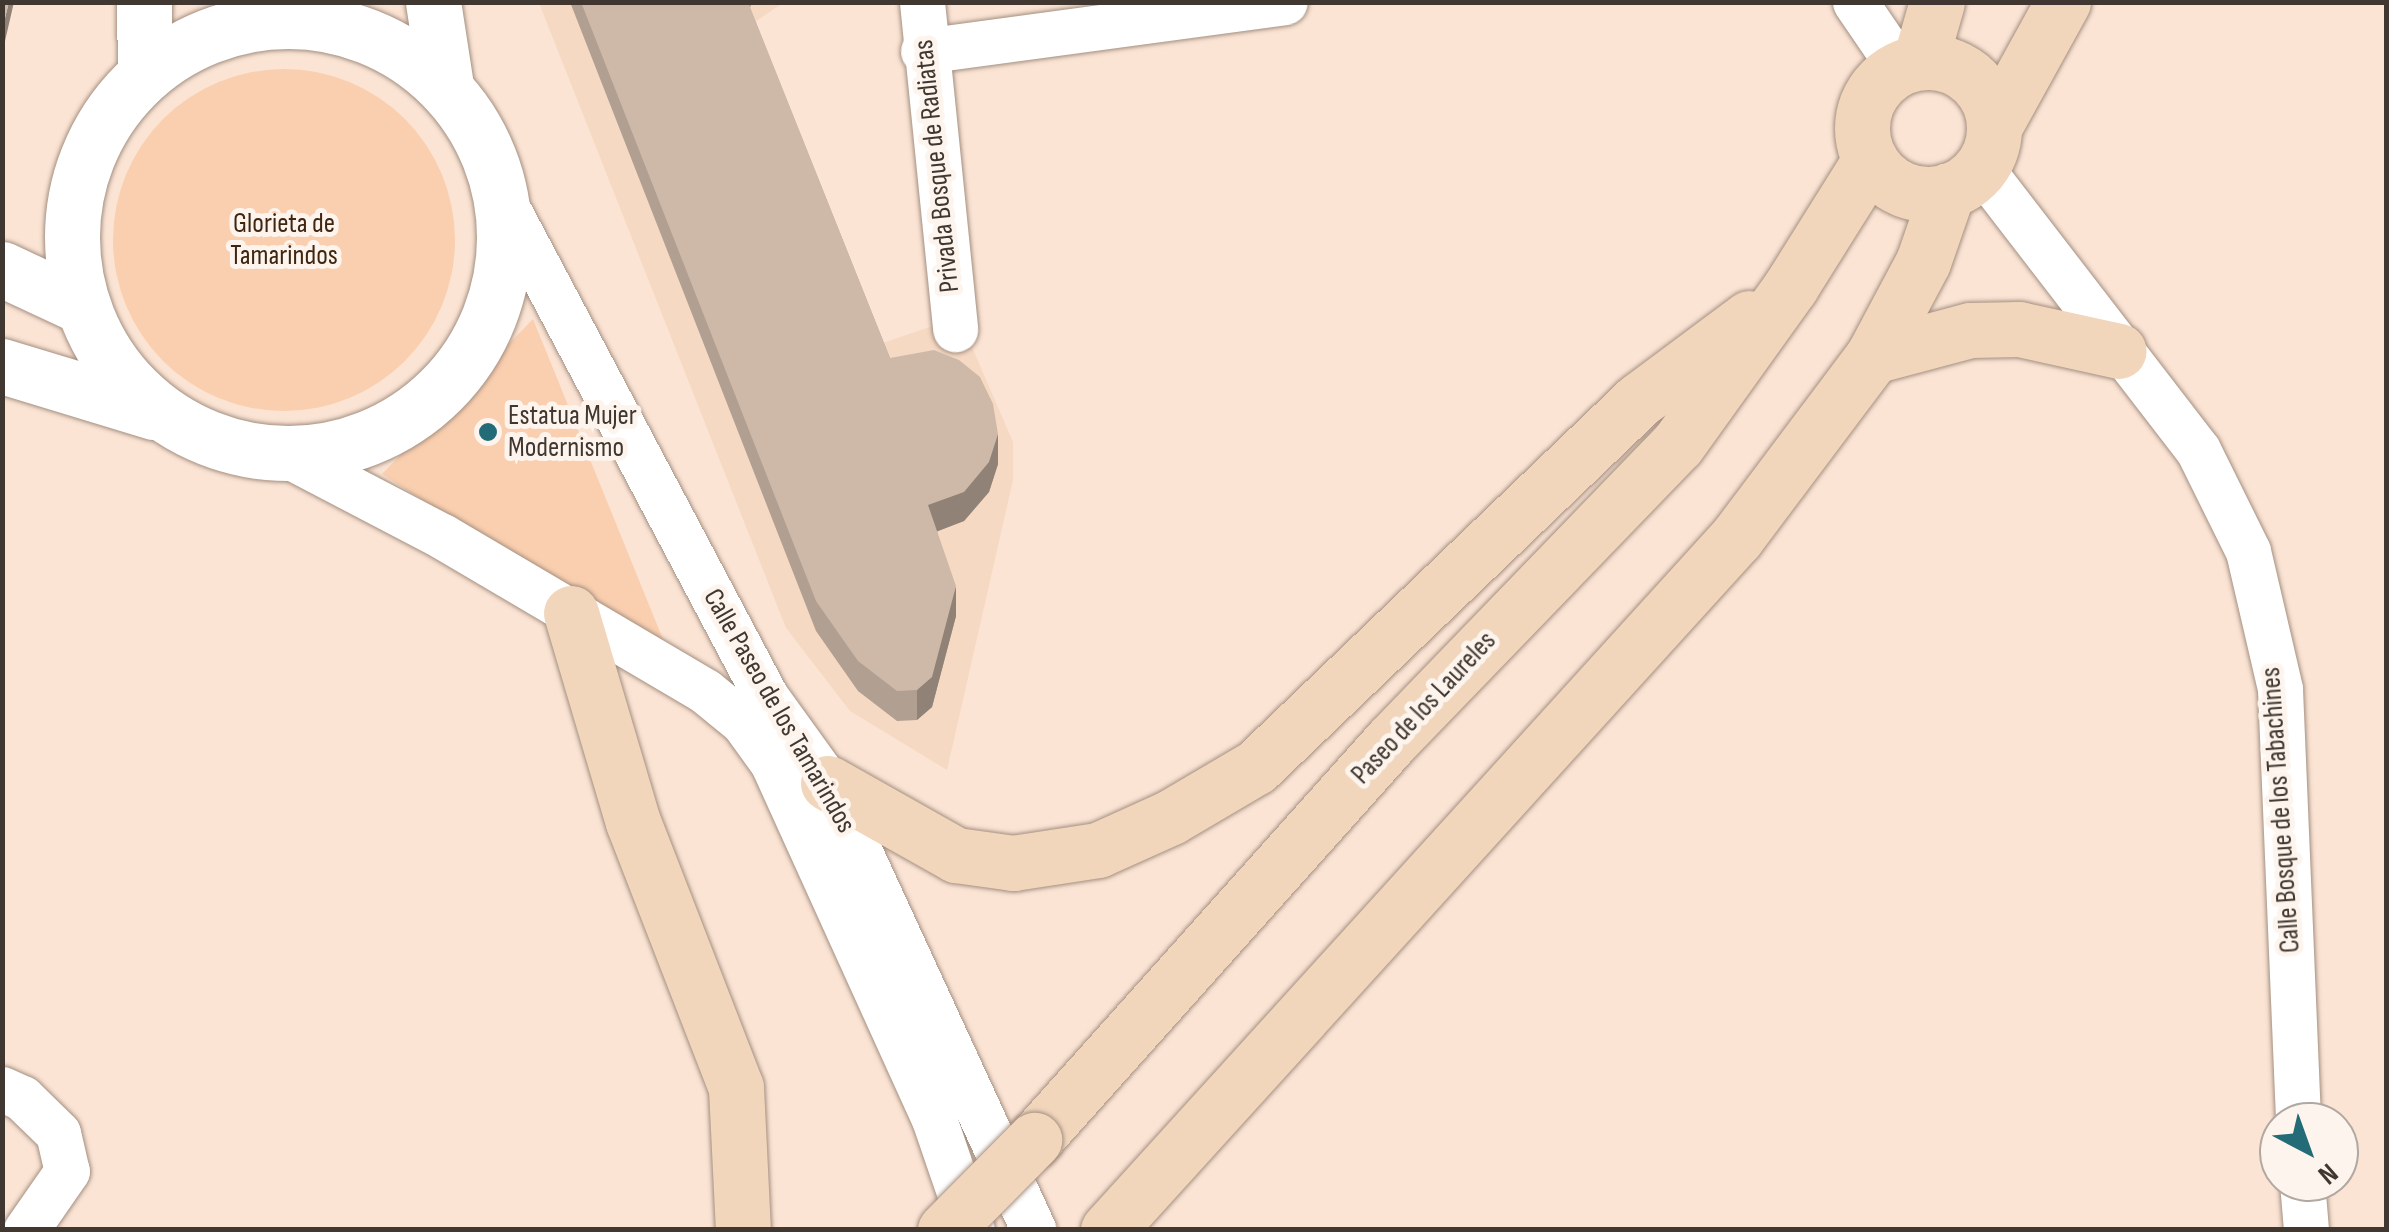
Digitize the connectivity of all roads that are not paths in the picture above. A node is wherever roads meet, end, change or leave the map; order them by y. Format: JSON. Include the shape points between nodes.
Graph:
{"nodes":[{"id":1,"x":144,"y":2,"type":"edge"},
{"id":2,"x":434,"y":2,"type":"edge"},
{"id":3,"x":922,"y":2,"type":"edge"},
{"id":4,"x":1285,"y":2,"type":"edge"},
{"id":5,"x":1856,"y":2,"type":"edge"},
{"id":6,"x":1937,"y":2,"type":"edge"},
{"id":7,"x":2063,"y":2,"type":"edge"},
{"id":8,"x":923,"y":51,"type":"junction"},
{"id":9,"x":1910,"y":64,"type":"junction"},
{"id":10,"x":145,"y":74,"type":"junction"},
{"id":11,"x":446,"y":86,"type":"junction"},
{"id":12,"x":1870,"y":160,"type":"junction"},
{"id":13,"x":1974,"y":161,"type":"junction"},
{"id":14,"x":504,"y":202,"type":"junction"},
{"id":15,"x":2,"y":269,"type":"edge"},
{"id":16,"x":1791,"y":286,"type":"junction"},
{"id":17,"x":81,"y":306,"type":"junction"},
{"id":18,"x":955,"y":329,"type":"dead end"},
{"id":19,"x":2119,"y":351,"type":"junction"},
{"id":20,"x":1873,"y":356,"type":"junction"},
{"id":21,"x":2,"y":366,"type":"edge"},
{"id":22,"x":159,"y":414,"type":"junction"},
{"id":23,"x":289,"y":456,"type":"junction"},
{"id":24,"x":571,"y":613,"type":"junction"},
{"id":25,"x":828,"y":783,"type":"junction"},
{"id":26,"x":2,"y":1089,"type":"edge"},
{"id":27,"x":2297,"y":1102,"type":"edge"},
{"id":28,"x":2304,"y":1202,"type":"edge"},
{"id":29,"x":1109,"y":1228,"type":"edge"},
{"id":30,"x":26,"y":1230,"type":"edge"},
{"id":31,"x":744,"y":1230,"type":"edge"},
{"id":32,"x":944,"y":1230,"type":"edge"},
{"id":33,"x":972,"y":1230,"type":"edge"},
{"id":34,"x":1034,"y":1230,"type":"edge"},
{"id":35,"x":2306,"y":1230,"type":"edge"}],
"edges":[{"from":1,"to":10,"type":"street"},
{"from":2,"to":11,"type":"street"},
{"from":3,"to":8,"type":"street","name":"Privada Bosque de Radiatas"},
{"from":4,"to":8,"type":"street"},
{"from":5,"to":9,"type":"street"},
{"from":6,"to":9,"type":"main road"},
{"from":7,"to":13,"type":"main road"},
{"from":8,"to":18,"type":"street","name":"Privada Bosque de Radiatas"},
{"from":9,"to":12,"type":"main road","via":[[1878,84],[1865,108],[1862,134]]},
{"from":9,"to":13,"type":"main road","via":[[1963,71],[1980,86]]},
{"from":10,"to":11,"type":"street","via":[[200,38],[265,21],[331,23],[394,46]]},
{"from":10,"to":17,"type":"street","via":[[104,122],[78,180],[70,243]]},
{"from":11,"to":14,"type":"street","via":[[484,140]]},
{"from":12,"to":13,"type":"main road","via":[[1912,192]]},
{"from":12,"to":16,"type":"main road","name":"Paseo de los Laureles"},
{"from":13,"to":19,"type":"street","name":"Calle Bosque de los Tabachines"},
{"from":13,"to":20,"type":"main road"},
{"from":14,"to":23,"type":"street","via":[[499,296],[455,378],[380,435]]},
{"from":14,"to":25,"type":"street","name":"Calle Paseo de los Tamarindos","via":[[766,697]]},
{"from":15,"to":17,"type":"street"},
{"from":16,"to":25,"type":"main road","via":[[1638,400],[1256,767],[1171,817],[1098,850],[1013,864],[956,855]]},
{"from":16,"to":32,"type":"main road","name":"Paseo de los Laureles","bridge":true,"via":[[1678,444],[1391,741],[1034,1140]]},
{"from":17,"to":22,"type":"street","via":[[110,364]]},
{"from":19,"to":20,"type":"main road","via":[[2019,329],[1970,330]]},
{"from":19,"to":27,"type":"street","name":"Calle Bosque de los Tabachines","via":[[2198,450],[2248,551],[2280,689]]},
{"from":20,"to":29,"type":"main road","via":[[1737,537]]},
{"from":21,"to":22,"type":"street"},
{"from":22,"to":23,"type":"street","via":[[220,445]]},
{"from":23,"to":24,"type":"street","name":"Calle Paseo de los Tamarindos"},
{"from":24,"to":31,"type":"main road","via":[[633,822],[736,1088]]},
{"from":24,"to":33,"type":"street","name":"Calle Paseo de los Tamarindos","via":[[705,691],[743,722],[772,762],[934,1119]]},
{"from":25,"to":34,"type":"street","name":"Calle Paseo de los Tamarindos"},
{"from":26,"to":30,"type":"street","via":[[58,1132],[67,1171]]},
{"from":28,"to":35,"type":"street"}]}
